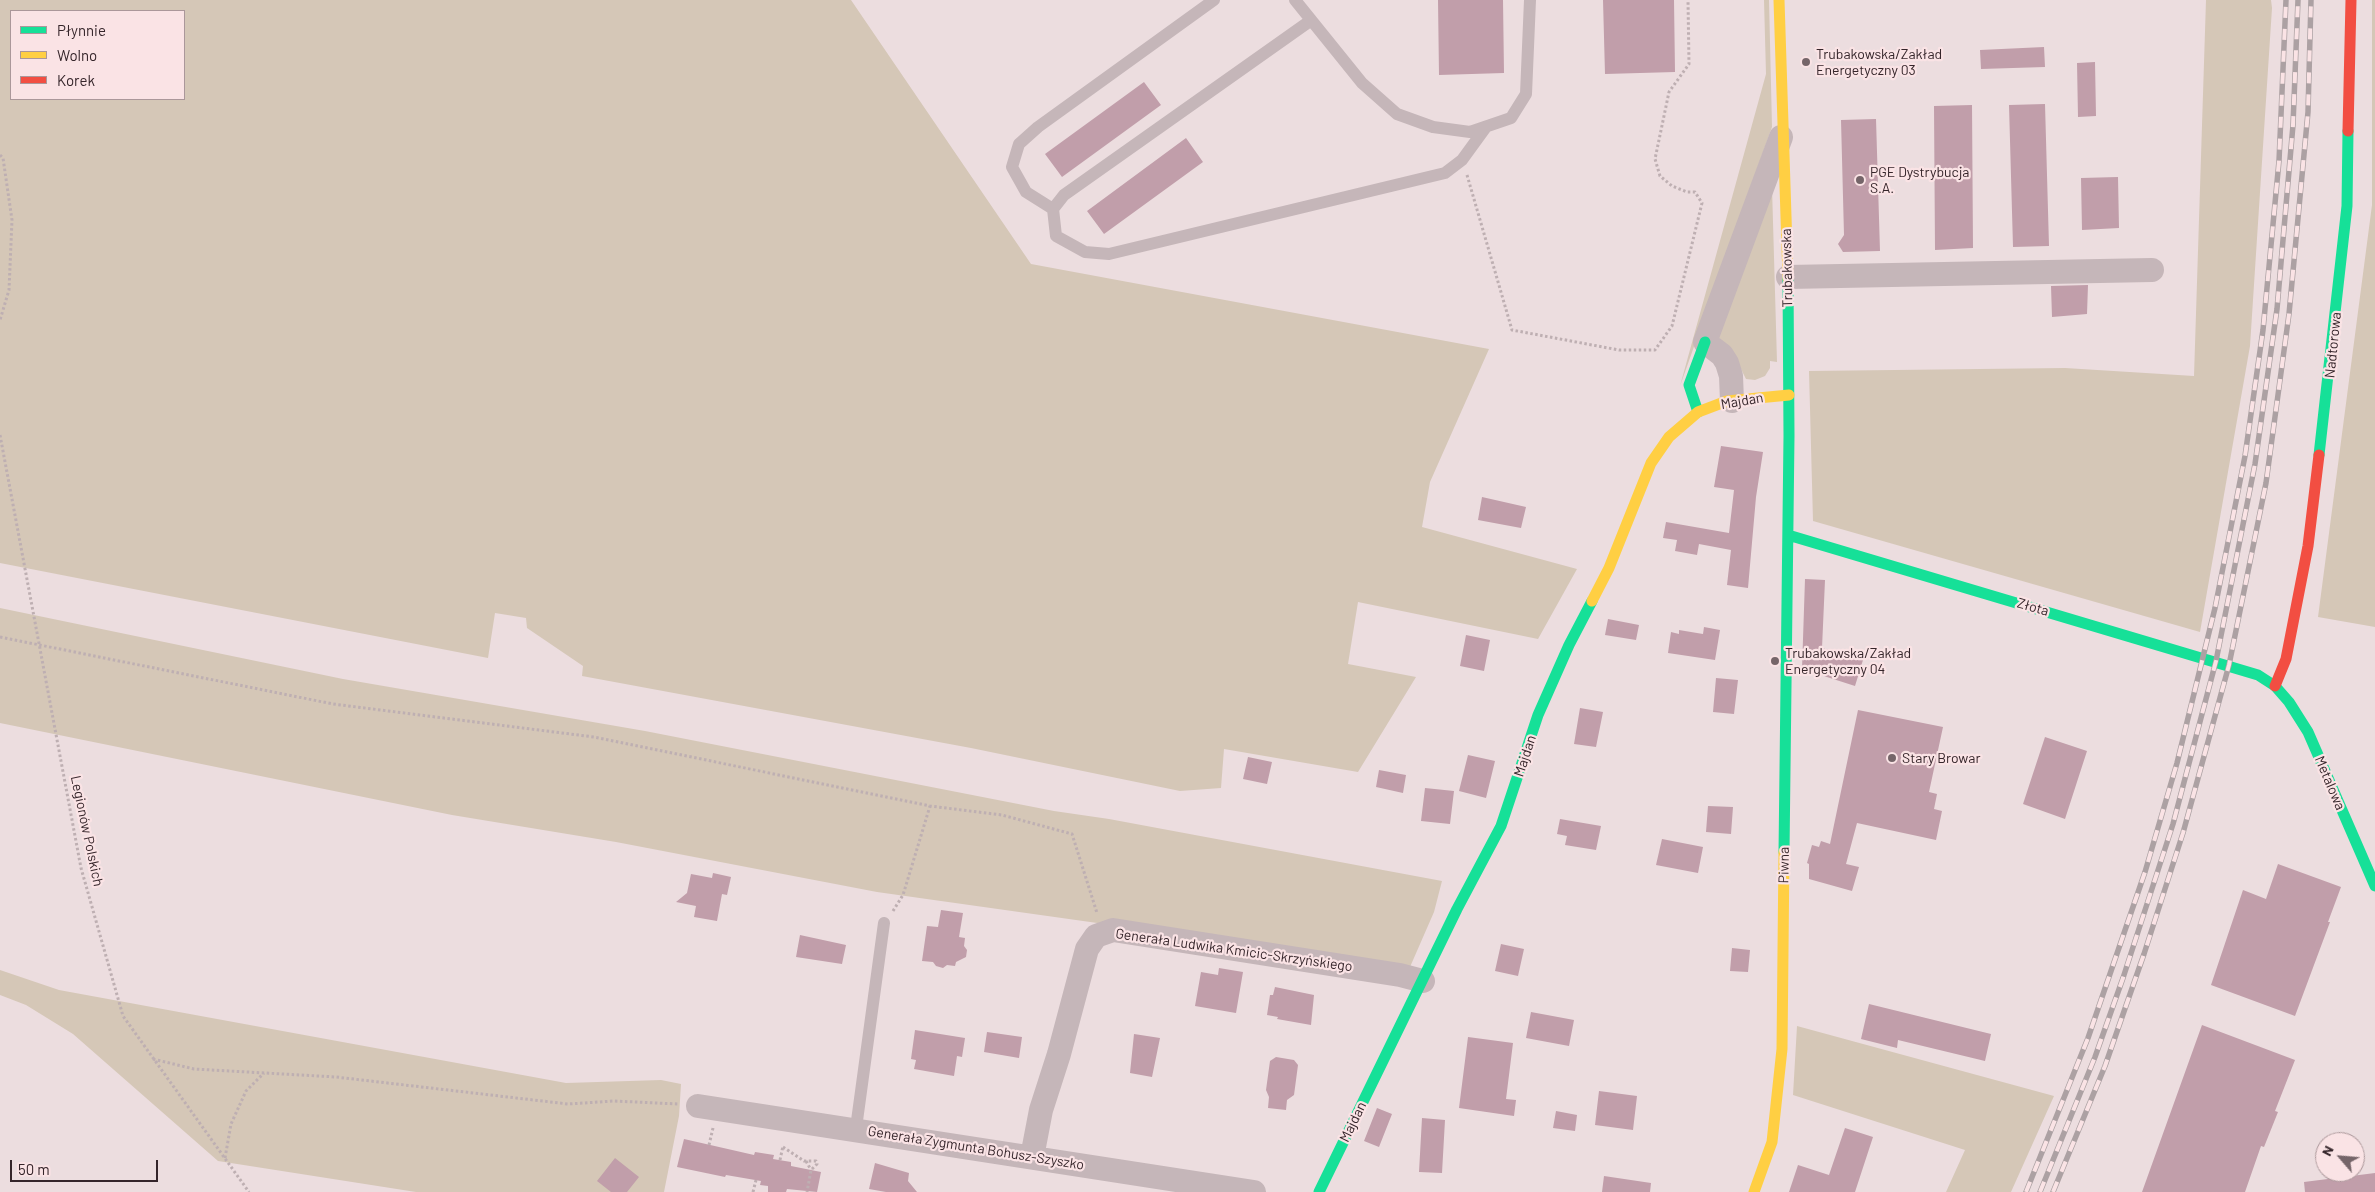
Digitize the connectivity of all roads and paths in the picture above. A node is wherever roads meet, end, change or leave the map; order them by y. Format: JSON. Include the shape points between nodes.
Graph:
{"nodes":[{"id":1,"x":1214,"y":0,"type":"edge"},
{"id":2,"x":1295,"y":0,"type":"edge"},
{"id":3,"x":1530,"y":0,"type":"edge"},
{"id":4,"x":1688,"y":0,"type":"edge"},
{"id":5,"x":1779,"y":0,"type":"edge"},
{"id":6,"x":2351,"y":0,"type":"edge"},
{"id":7,"x":1310,"y":21,"type":"junction"},
{"id":8,"x":1486,"y":127,"type":"junction"},
{"id":9,"x":1783,"y":133,"type":"junction"},
{"id":10,"x":0,"y":155,"type":"edge"},
{"id":11,"x":1462,"y":160,"type":"junction"},
{"id":12,"x":1054,"y":209,"type":"junction"},
{"id":13,"x":2152,"y":270,"type":"dead end"},
{"id":14,"x":1788,"y":277,"type":"junction"},
{"id":15,"x":0,"y":320,"type":"edge"},
{"id":16,"x":1705,"y":342,"type":"junction"},
{"id":17,"x":1789,"y":395,"type":"junction"},
{"id":18,"x":1732,"y":400,"type":"junction"},
{"id":19,"x":1698,"y":412,"type":"junction"},
{"id":20,"x":0,"y":435,"type":"edge"},
{"id":21,"x":1788,"y":535,"type":"junction"},
{"id":22,"x":0,"y":637,"type":"edge"},
{"id":23,"x":40,"y":644,"type":"junction"},
{"id":24,"x":2275,"y":686,"type":"junction"},
{"id":25,"x":930,"y":806,"type":"junction"},
{"id":26,"x":2375,"y":886,"type":"edge"},
{"id":27,"x":884,"y":923,"type":"joint"},
{"id":28,"x":1096,"y":936,"type":"junction"},
{"id":29,"x":1423,"y":981,"type":"junction"},
{"id":30,"x":152,"y":1059,"type":"junction"},
{"id":31,"x":264,"y":1073,"type":"junction"},
{"id":32,"x":706,"y":1114,"type":"junction"},
{"id":33,"x":856,"y":1128,"type":"junction"},
{"id":34,"x":709,"y":1145,"type":"dead end"},
{"id":35,"x":783,"y":1147,"type":"dead end"},
{"id":36,"x":1032,"y":1157,"type":"junction"},
{"id":37,"x":225,"y":1158,"type":"junction"},
{"id":38,"x":806,"y":1160,"type":"junction"},
{"id":39,"x":811,"y":1170,"type":"junction"},
{"id":40,"x":756,"y":1180,"type":"dead end"},
{"id":41,"x":249,"y":1192,"type":"edge"},
{"id":42,"x":753,"y":1192,"type":"edge"},
{"id":43,"x":807,"y":1192,"type":"edge"},
{"id":44,"x":1254,"y":1192,"type":"edge"},
{"id":45,"x":1319,"y":1192,"type":"edge"},
{"id":46,"x":1754,"y":1192,"type":"edge"}],
"edges":[{"from":1,"to":12,"type":"lane","via":[[1019,144],[1012,166],[1026,192]]},
{"from":2,"to":7,"type":"lane"},
{"from":3,"to":8,"type":"lane","via":[[1526,94],[1511,118]]},
{"from":4,"to":11,"type":"path","via":[[1689,64],[1669,92],[1655,159],[1660,176],[1672,186],[1694,192],[1702,203],[1672,326],[1655,350],[1619,350],[1512,330]]},
{"from":5,"to":9,"type":"street","name":"Trubakowska"},
{"from":6,"to":24,"type":"street","name":"Nadtorowa","via":[[2347,206],[2330,370],[2308,546],[2286,660]]},
{"from":7,"to":8,"type":"lane","via":[[1362,83],[1397,114],[1433,128],[1470,132]]},
{"from":7,"to":12,"type":"lane","via":[[1064,195]]},
{"from":8,"to":11,"type":"lane"},
{"from":9,"to":14,"type":"street","name":"Trubakowska"},
{"from":9,"to":16,"type":"street"},
{"from":10,"to":15,"type":"path","via":[[12,220],[9,290]]},
{"from":11,"to":12,"type":"lane","via":[[1445,173],[1110,254],[1085,252],[1056,236]]},
{"from":13,"to":14,"type":"street"},
{"from":14,"to":17,"type":"street","name":"Trubakowska"},
{"from":16,"to":18,"type":"street","via":[[1727,363]]},
{"from":16,"to":19,"type":"street","via":[[1689,385]]},
{"from":17,"to":18,"type":"street","name":"Majdan"},
{"from":17,"to":21,"type":"street","name":"Trubakowska"},
{"from":18,"to":19,"type":"street","name":"Majdan"},
{"from":19,"to":29,"type":"street","name":"Majdan","via":[[1669,438],[1651,463],[1609,568],[1568,645],[1538,716],[1501,826]]},
{"from":20,"to":23,"type":"path","name":"Legionów Polskich"},
{"from":21,"to":24,"type":"street","name":"Złota","via":[[2222,663],[2258,675]]},
{"from":21,"to":46,"type":"street","name":"Piwna","via":[[1782,1049],[1772,1142]]},
{"from":22,"to":23,"type":"path"},
{"from":23,"to":25,"type":"path","via":[[333,704],[594,737]]},
{"from":23,"to":30,"type":"path","name":"Legionów Polskich","via":[[81,868],[123,1016]]},
{"from":24,"to":26,"type":"street","name":"Metalowa","via":[[2290,702],[2308,732]]},
{"from":25,"to":27,"type":"path","via":[[903,895]]},
{"from":25,"to":28,"type":"path","via":[[1002,815],[1072,834],[1097,912]]},
{"from":27,"to":33,"type":"lane"},
{"from":28,"to":29,"type":"street","name":"Generała Ludwika Kmicic-Skrzyńskiego","via":[[1114,930]]},
{"from":28,"to":36,"type":"street","name":"Generała Ludwika Kmicic-Skrzyńskiego","via":[[1082,964],[1041,1110]]},
{"from":29,"to":45,"type":"street","name":"Majdan"},
{"from":30,"to":31,"type":"path","via":[[194,1069]]},
{"from":30,"to":37,"type":"path","name":"Legionów Polskich"},
{"from":31,"to":32,"type":"path","via":[[336,1077],[568,1104],[614,1101]]},
{"from":31,"to":37,"type":"path","via":[[246,1091],[231,1124]]},
{"from":32,"to":33,"type":"street","name":"Generała Zygmunta Bohusz-Szyszko"},
{"from":32,"to":34,"type":"path"},
{"from":33,"to":36,"type":"street","name":"Generała Zygmunta Bohusz-Szyszko"},
{"from":35,"to":38,"type":"path","via":[[793,1156]]},
{"from":36,"to":44,"type":"street","name":"Generała Zygmunta Bohusz-Szyszko"},
{"from":37,"to":41,"type":"path","name":"Legionów Polskich"},
{"from":38,"to":39,"type":"path"},
{"from":38,"to":39,"type":"path","via":[[816,1161],[815,1168]]},
{"from":39,"to":43,"type":"path"},
{"from":40,"to":42,"type":"path"}]}
